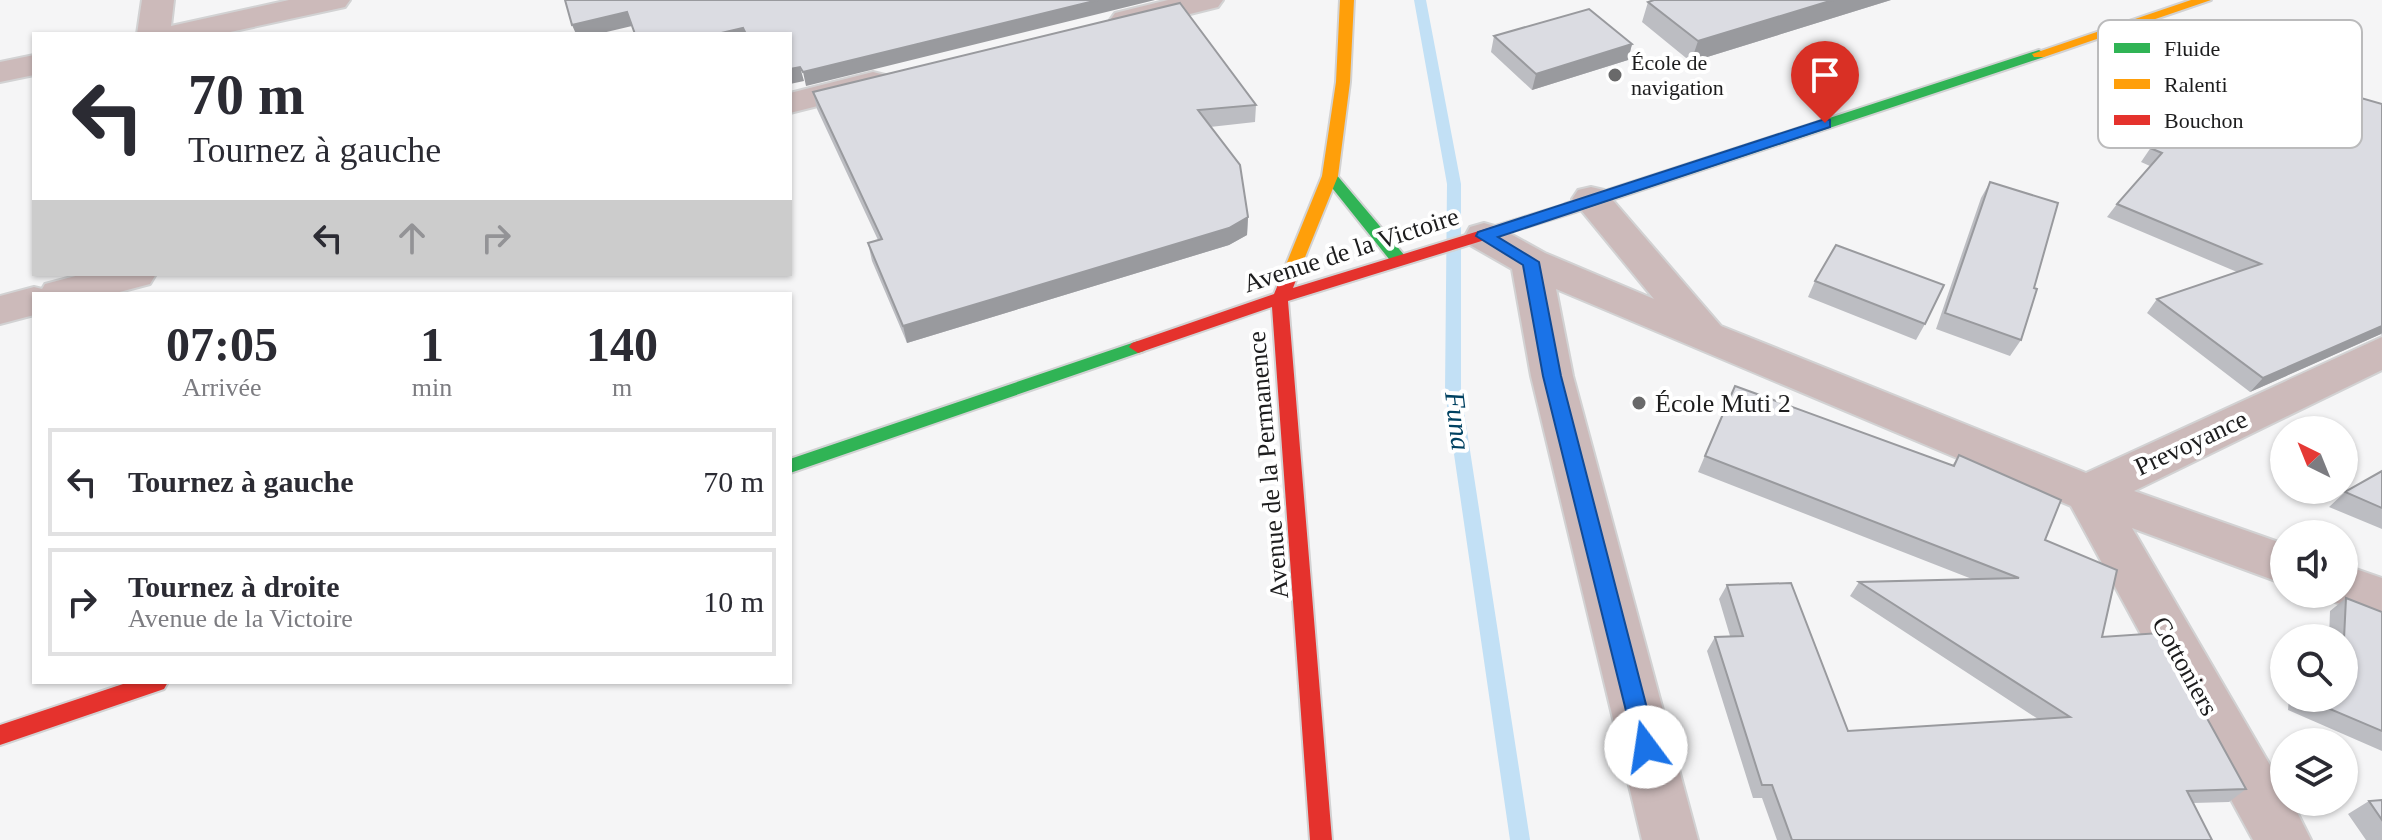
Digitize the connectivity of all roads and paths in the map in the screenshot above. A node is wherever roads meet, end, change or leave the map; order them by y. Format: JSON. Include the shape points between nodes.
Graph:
{"nodes":[{"id":1,"x":158,"y":0,"type":"edge"},
{"id":2,"x":334,"y":0,"type":"edge"},
{"id":3,"x":1207,"y":0,"type":"edge"},
{"id":4,"x":1347,"y":0,"type":"edge"},
{"id":5,"x":2204,"y":0,"type":"edge"},
{"id":6,"x":2142,"y":20,"type":"edge"},
{"id":7,"x":1101,"y":26,"type":"edge"},
{"id":8,"x":153,"y":32,"type":"edge"},
{"id":9,"x":185,"y":32,"type":"edge"},
{"id":10,"x":2098,"y":34,"type":"edge"},
{"id":11,"x":32,"y":65,"type":"edge"},
{"id":12,"x":0,"y":72,"type":"edge"},
{"id":13,"x":904,"y":74,"type":"edge"},
{"id":14,"x":792,"y":102,"type":"edge"},
{"id":15,"x":1330,"y":176,"type":"junction"},
{"id":16,"x":1591,"y":199,"type":"junction"},
{"id":17,"x":1476,"y":238,"type":"junction"},
{"id":18,"x":1399,"y":260,"type":"junction"},
{"id":19,"x":1531,"y":262,"type":"junction"},
{"id":20,"x":131,"y":279,"type":"edge"},
{"id":21,"x":69,"y":292,"type":"edge"},
{"id":22,"x":1280,"y":299,"type":"junction"},
{"id":23,"x":32,"y":302,"type":"edge"},
{"id":24,"x":0,"y":310,"type":"edge"},
{"id":25,"x":1709,"y":338,"type":"junction"},
{"id":26,"x":2382,"y":352,"type":"edge"},
{"id":27,"x":792,"y":465,"type":"edge"},
{"id":28,"x":2087,"y":493,"type":"junction"},
{"id":29,"x":2270,"y":559,"type":"edge"},
{"id":30,"x":2358,"y":590,"type":"edge"},
{"id":31,"x":2382,"y":599,"type":"edge"},
{"id":32,"x":145,"y":684,"type":"edge"},
{"id":33,"x":98,"y":692,"type":"edge"},
{"id":34,"x":0,"y":735,"type":"edge"},
{"id":35,"x":1321,"y":840,"type":"edge"},
{"id":36,"x":1670,"y":840,"type":"edge"},
{"id":37,"x":2283,"y":840,"type":"edge"}],
"edges":[{"from":1,"to":8,"type":"street"},
{"from":2,"to":9,"type":"street"},
{"from":3,"to":7,"type":"street"},
{"from":4,"to":15,"type":"main road","name":"Avenue de la Permanence"},
{"from":5,"to":6,"type":"main road","name":"Avenue de la Victoire"},
{"from":10,"to":16,"type":"main road","name":"Avenue de la Victoire"},
{"from":11,"to":12,"type":"street"},
{"from":13,"to":14,"type":"street"},
{"from":15,"to":18,"type":"main road"},
{"from":15,"to":22,"type":"main road","name":"Avenue de la Permanence"},
{"from":16,"to":17,"type":"main road","name":"Avenue de la Victoire"},
{"from":16,"to":25,"type":"street"},
{"from":17,"to":18,"type":"main road","name":"Avenue de la Victoire"},
{"from":17,"to":19,"type":"street"},
{"from":18,"to":22,"type":"main road","name":"Avenue de la Victoire"},
{"from":19,"to":25,"type":"street"},
{"from":19,"to":36,"type":"street","via":[[1552,376]]},
{"from":20,"to":21,"type":"street"},
{"from":22,"to":27,"type":"main road","name":"Avenue de la Victoire"},
{"from":22,"to":35,"type":"main road","name":"Avenue de la Permanence"},
{"from":23,"to":24,"type":"street"},
{"from":25,"to":28,"type":"street"},
{"from":26,"to":28,"type":"street","name":"Prevoyance"},
{"from":28,"to":29,"type":"street"},
{"from":28,"to":37,"type":"street","name":"Cottoniers"},
{"from":30,"to":31,"type":"street"},
{"from":32,"to":33,"type":"main road"},
{"from":33,"to":34,"type":"main road"}]}
